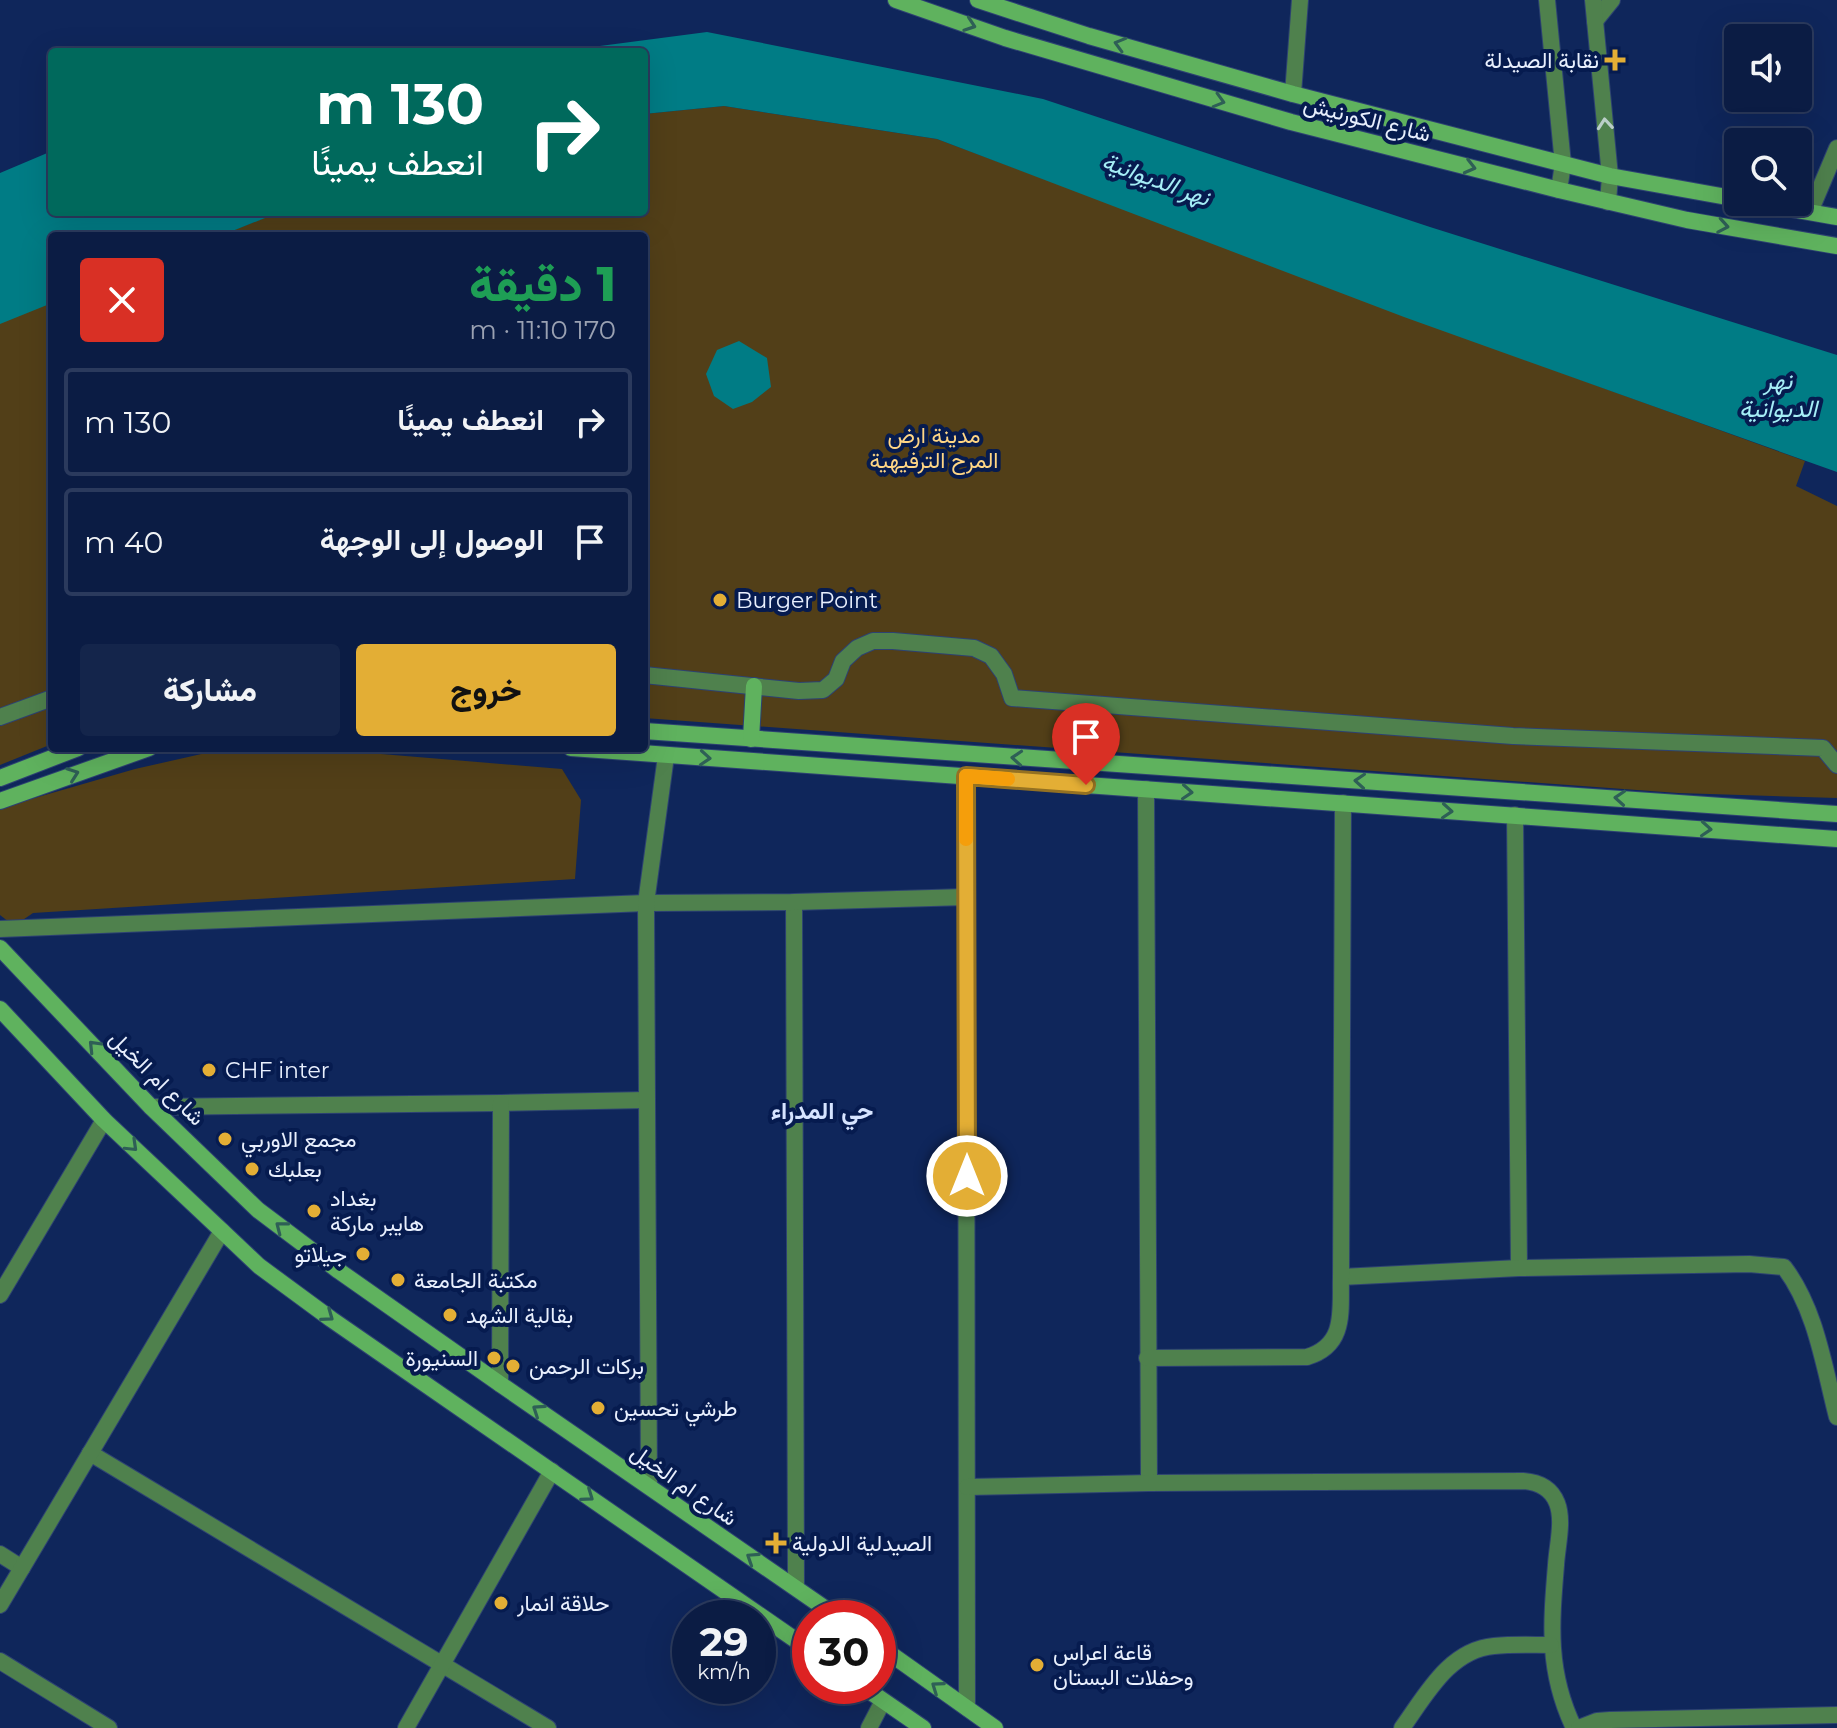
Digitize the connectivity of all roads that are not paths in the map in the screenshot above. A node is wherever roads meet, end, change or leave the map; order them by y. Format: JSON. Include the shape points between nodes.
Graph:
{"nodes":[{"id":1,"x":978,"y":0,"type":"edge"},
{"id":2,"x":1300,"y":0,"type":"edge"},
{"id":3,"x":1547,"y":0,"type":"edge"},
{"id":4,"x":1593,"y":0,"type":"edge"},
{"id":5,"x":1612,"y":0,"type":"edge"},
{"id":6,"x":901,"y":1,"type":"edge"},
{"id":7,"x":1595,"y":21,"type":"junction"},
{"id":8,"x":1293,"y":94,"type":"junction"},
{"id":9,"x":1837,"y":148,"type":"edge"},
{"id":10,"x":1563,"y":164,"type":"junction"},
{"id":11,"x":1610,"y":176,"type":"junction"},
{"id":12,"x":1559,"y":190,"type":"junction"},
{"id":13,"x":1724,"y":196,"type":"edge"},
{"id":14,"x":1608,"y":202,"type":"junction"},
{"id":15,"x":1812,"y":207,"type":"edge"},
{"id":16,"x":1812,"y":212,"type":"edge"},
{"id":17,"x":1837,"y":217,"type":"edge"},
{"id":18,"x":1837,"y":246,"type":"edge"},
{"id":19,"x":648,"y":675,"type":"edge"},
{"id":20,"x":754,"y":686,"type":"junction"},
{"id":21,"x":48,"y":699,"type":"edge"},
{"id":22,"x":0,"y":717,"type":"edge"},
{"id":23,"x":648,"y":731,"type":"edge"},
{"id":24,"x":751,"y":739,"type":"junction"},
{"id":25,"x":68,"y":752,"type":"edge"},
{"id":26,"x":138,"y":752,"type":"edge"},
{"id":27,"x":618,"y":752,"type":"edge"},
{"id":28,"x":666,"y":756,"type":"junction"},
{"id":29,"x":1837,"y":765,"type":"edge"},
{"id":30,"x":966,"y":776,"type":"junction"},
{"id":31,"x":0,"y":778,"type":"edge"},
{"id":32,"x":1146,"y":789,"type":"junction"},
{"id":33,"x":0,"y":801,"type":"edge"},
{"id":34,"x":1343,"y":803,"type":"junction"},
{"id":35,"x":1837,"y":814,"type":"edge"},
{"id":36,"x":1515,"y":815,"type":"junction"},
{"id":37,"x":1837,"y":839,"type":"edge"},
{"id":38,"x":966,"y":897,"type":"junction"},
{"id":39,"x":794,"y":902,"type":"junction"},
{"id":40,"x":646,"y":903,"type":"junction"},
{"id":41,"x":0,"y":929,"type":"edge"},
{"id":42,"x":0,"y":948,"type":"edge"},
{"id":43,"x":0,"y":1009,"type":"edge"},
{"id":44,"x":646,"y":1100,"type":"junction"},
{"id":45,"x":501,"y":1103,"type":"junction"},
{"id":46,"x":151,"y":1107,"type":"junction"},
{"id":47,"x":104,"y":1120,"type":"junction"},
{"id":48,"x":222,"y":1231,"type":"junction"},
{"id":49,"x":1519,"y":1268,"type":"junction"},
{"id":50,"x":1341,"y":1277,"type":"junction"},
{"id":51,"x":0,"y":1295,"type":"edge"},
{"id":52,"x":1147,"y":1358,"type":"junction"},
{"id":53,"x":500,"y":1384,"type":"junction"},
{"id":54,"x":1837,"y":1417,"type":"edge"},
{"id":55,"x":90,"y":1453,"type":"junction"},
{"id":56,"x":552,"y":1471,"type":"junction"},
{"id":57,"x":1149,"y":1483,"type":"junction"},
{"id":58,"x":649,"y":1486,"type":"junction"},
{"id":59,"x":967,"y":1487,"type":"junction"},
{"id":60,"x":0,"y":1554,"type":"edge"},
{"id":61,"x":22,"y":1568,"type":"junction"},
{"id":62,"x":796,"y":1587,"type":"junction"},
{"id":63,"x":814,"y":1600,"type":"edge"},
{"id":64,"x":0,"y":1605,"type":"edge"},
{"id":65,"x":792,"y":1638,"type":"edge"},
{"id":66,"x":1551,"y":1645,"type":"junction"},
{"id":67,"x":896,"y":1658,"type":"edge"},
{"id":68,"x":0,"y":1661,"type":"edge"},
{"id":69,"x":443,"y":1665,"type":"junction"},
{"id":70,"x":881,"y":1704,"type":"edge"},
{"id":71,"x":887,"y":1704,"type":"edge"},
{"id":72,"x":967,"y":1708,"type":"junction"},
{"id":73,"x":1837,"y":1715,"type":"edge"},
{"id":74,"x":109,"y":1728,"type":"edge"},
{"id":75,"x":406,"y":1728,"type":"edge"},
{"id":76,"x":548,"y":1728,"type":"edge"},
{"id":77,"x":869,"y":1728,"type":"edge"},
{"id":78,"x":923,"y":1728,"type":"edge"},
{"id":79,"x":995,"y":1728,"type":"edge"},
{"id":80,"x":1402,"y":1728,"type":"edge"},
{"id":81,"x":1577,"y":1728,"type":"edge"}],
"edges":[{"from":8,"to":1,"type":"main road","name":"شارع الكورنيش","one_way":true},
{"from":2,"to":8,"type":"street"},
{"from":3,"to":10,"type":"street"},
{"from":4,"to":7,"type":"street"},
{"from":5,"to":7,"type":"street"},
{"from":6,"to":12,"type":"main road","name":"شارع الكورنيش","one_way":true,"via":[[1005,38],[1291,122]]},
{"from":11,"to":7,"type":"street","one_way":true},
{"from":8,"to":10,"type":"main road","name":"شارع الكورنيش"},
{"from":9,"to":15,"type":"street"},
{"from":10,"to":11,"type":"main road","name":"شارع الكورنيش"},
{"from":10,"to":12,"type":"street"},
{"from":11,"to":13,"type":"main road","name":"شارع الكورنيش"},
{"from":11,"to":14,"type":"street"},
{"from":12,"to":14,"type":"main road","name":"شارع الكورنيش"},
{"from":14,"to":18,"type":"main road","name":"شارع الكورنيش","one_way":true},
{"from":16,"to":17,"type":"main road"},
{"from":19,"to":20,"type":"street"},
{"from":20,"to":24,"type":"main road"},
{"from":20,"to":29,"type":"street","via":[[823,690],[857,648],[893,641],[974,648],[991,656],[1012,698],[1513,736],[1823,748]]},
{"from":21,"to":22,"type":"street"},
{"from":23,"to":24,"type":"main road"},
{"from":35,"to":24,"type":"main road","one_way":true},
{"from":25,"to":31,"type":"main road"},
{"from":33,"to":26,"type":"main road","one_way":true},
{"from":27,"to":28,"type":"main road"},
{"from":28,"to":30,"type":"main road","one_way":true},
{"from":28,"to":40,"type":"street"},
{"from":30,"to":32,"type":"main road"},
{"from":30,"to":38,"type":"street"},
{"from":32,"to":34,"type":"main road","one_way":true},
{"from":32,"to":52,"type":"street"},
{"from":34,"to":36,"type":"main road","one_way":true},
{"from":34,"to":50,"type":"street"},
{"from":36,"to":37,"type":"main road","one_way":true},
{"from":36,"to":49,"type":"street"},
{"from":38,"to":39,"type":"street"},
{"from":38,"to":59,"type":"street"},
{"from":39,"to":40,"type":"street"},
{"from":39,"to":62,"type":"street"},
{"from":40,"to":41,"type":"street"},
{"from":40,"to":44,"type":"street"},
{"from":46,"to":42,"type":"main road","name":"شارع ام الخيل","one_way":true},
{"from":43,"to":47,"type":"main road"},
{"from":44,"to":45,"type":"street"},
{"from":44,"to":58,"type":"street"},
{"from":45,"to":46,"type":"street"},
{"from":45,"to":53,"type":"street"},
{"from":53,"to":46,"type":"main road","name":"شارع ام الخيل","one_way":true,"via":[[258,1210]]},
{"from":47,"to":48,"type":"main road","one_way":true},
{"from":47,"to":51,"type":"street"},
{"from":48,"to":55,"type":"street"},
{"from":48,"to":56,"type":"main road","one_way":true,"via":[[331,1319]]},
{"from":49,"to":50,"type":"street"},
{"from":49,"to":54,"type":"street","via":[[1784,1267],[1797,1283],[1812,1322]]},
{"from":50,"to":52,"type":"street","via":[[1339,1325],[1331,1342],[1316,1354]]},
{"from":52,"to":57,"type":"street"},
{"from":58,"to":53,"type":"main road","name":"شارع ام الخيل","one_way":true},
{"from":55,"to":61,"type":"street"},
{"from":55,"to":69,"type":"street"},
{"from":56,"to":65,"type":"main road","one_way":true},
{"from":56,"to":69,"type":"street"},
{"from":57,"to":59,"type":"street"},
{"from":57,"to":66,"type":"street","via":[[1541,1485],[1554,1497],[1560,1514]]},
{"from":62,"to":58,"type":"main road","name":"شارع ام الخيل","one_way":true},
{"from":59,"to":72,"type":"street"},
{"from":60,"to":61,"type":"street"},
{"from":61,"to":64,"type":"street"},
{"from":62,"to":63,"type":"main road","name":"شارع ام الخيل"},
{"from":66,"to":80,"type":"street","via":[[1493,1646],[1467,1654],[1446,1669]]},
{"from":66,"to":81,"type":"street","via":[[1559,1692]]},
{"from":72,"to":67,"type":"main road","one_way":true},
{"from":68,"to":74,"type":"street"},
{"from":69,"to":75,"type":"street"},
{"from":69,"to":76,"type":"street"},
{"from":70,"to":77,"type":"street"},
{"from":71,"to":78,"type":"main road"},
{"from":72,"to":79,"type":"main road"},
{"from":73,"to":81,"type":"street","via":[[1610,1720]]}]}
